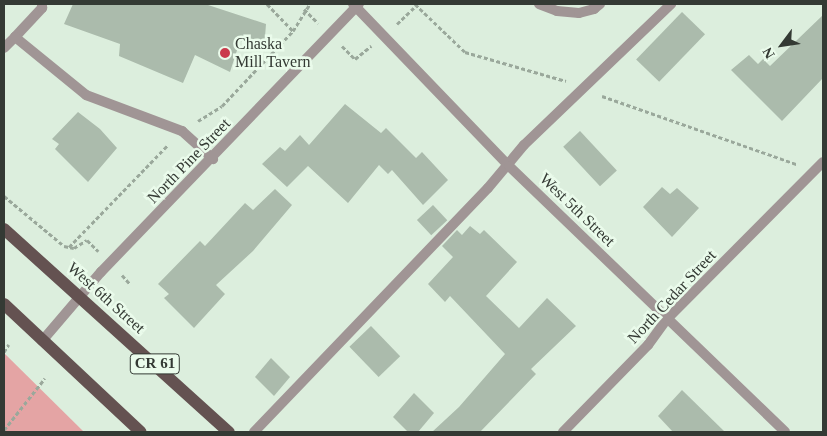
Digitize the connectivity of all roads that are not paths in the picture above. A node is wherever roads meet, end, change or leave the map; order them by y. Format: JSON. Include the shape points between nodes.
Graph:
{"nodes":[{"id":1,"x":42,"y":4,"type":"edge"},
{"id":2,"x":539,"y":4,"type":"edge"},
{"id":3,"x":600,"y":4,"type":"edge"},
{"id":4,"x":671,"y":4,"type":"edge"},
{"id":5,"x":356,"y":5,"type":"edge"},
{"id":6,"x":15,"y":37,"type":"junction"},
{"id":7,"x":4,"y":48,"type":"edge"},
{"id":8,"x":213,"y":159,"type":"junction"},
{"id":9,"x":823,"y":162,"type":"edge"},
{"id":10,"x":509,"y":166,"type":"junction"},
{"id":11,"x":4,"y":229,"type":"edge"},
{"id":12,"x":80,"y":296,"type":"junction"},
{"id":13,"x":4,"y":304,"type":"edge"},
{"id":14,"x":667,"y":319,"type":"junction"},
{"id":15,"x":42,"y":341,"type":"junction"},
{"id":16,"x":141,"y":432,"type":"edge"},
{"id":17,"x":229,"y":432,"type":"edge"},
{"id":18,"x":254,"y":432,"type":"edge"},
{"id":19,"x":563,"y":432,"type":"edge"},
{"id":20,"x":784,"y":432,"type":"edge"}],
"edges":[{"from":1,"to":6,"type":"street","via":[[42,8]]},
{"from":2,"to":3,"type":"street","via":[[557,11],[578,13]]},
{"from":4,"to":10,"type":"street","via":[[524,145]]},
{"from":5,"to":8,"type":"street","name":"North Pine Street"},
{"from":5,"to":10,"type":"street","name":"West 5th Street"},
{"from":6,"to":7,"type":"street"},
{"from":6,"to":8,"type":"street","via":[[86,95],[182,131]]},
{"from":8,"to":12,"type":"street","name":"North Pine Street"},
{"from":9,"to":14,"type":"street","name":"North Cedar Street"},
{"from":10,"to":14,"type":"street","name":"West 5th Street"},
{"from":10,"to":18,"type":"street"},
{"from":11,"to":12,"type":"main road","name":"West 6th Street","number":"CR 61"},
{"from":12,"to":15,"type":"street","name":"North Pine Street"},
{"from":12,"to":17,"type":"main road","name":"West 6th Street","number":"CR 61"},
{"from":13,"to":15,"type":"main road"},
{"from":14,"to":19,"type":"street","name":"North Cedar Street","via":[[648,345]]},
{"from":14,"to":20,"type":"street","name":"West 5th Street"},
{"from":15,"to":16,"type":"main road"}]}
